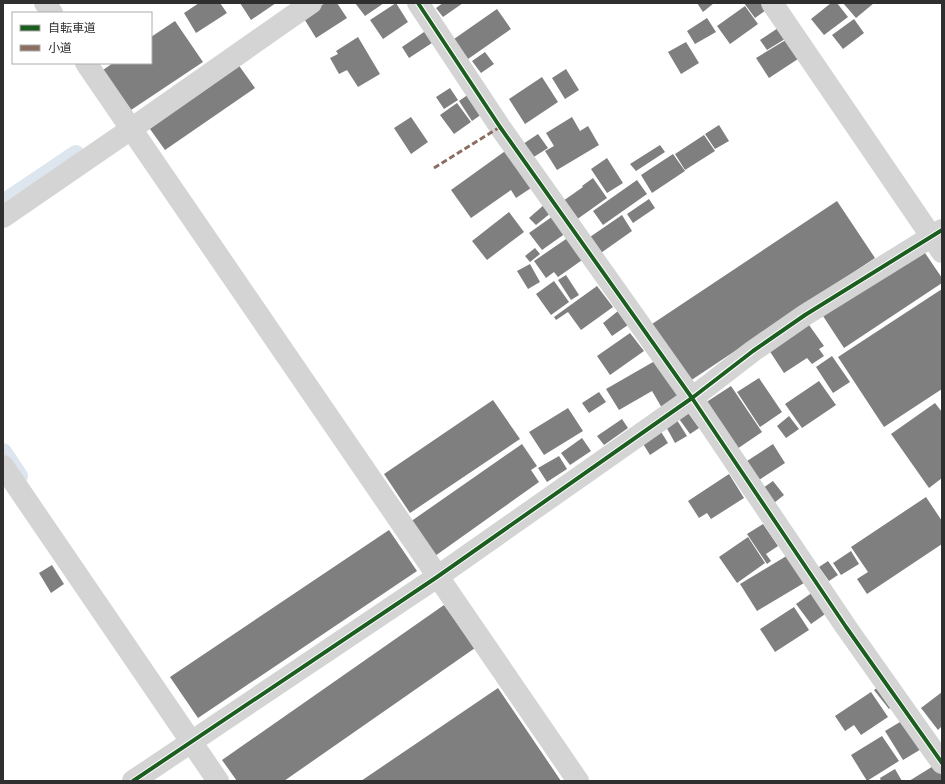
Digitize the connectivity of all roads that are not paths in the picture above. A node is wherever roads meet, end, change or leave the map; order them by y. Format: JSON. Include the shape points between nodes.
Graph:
{"nodes":[{"id":1,"x":45,"y":3,"type":"edge"},
{"id":2,"x":311,"y":3,"type":"edge"},
{"id":3,"x":418,"y":3,"type":"edge"},
{"id":4,"x":772,"y":3,"type":"edge"},
{"id":5,"x":51,"y":12,"type":"edge"},
{"id":6,"x":87,"y":64,"type":"edge"},
{"id":7,"x":131,"y":129,"type":"junction"},
{"id":8,"x":3,"y":217,"type":"edge"},
{"id":9,"x":934,"y":237,"type":"edge"},
{"id":10,"x":692,"y":398,"type":"junction"},
{"id":11,"x":3,"y":466,"type":"edge"},
{"id":12,"x":437,"y":577,"type":"junction"},
{"id":13,"x":191,"y":742,"type":"junction"},
{"id":14,"x":942,"y":763,"type":"edge"},
{"id":15,"x":133,"y":781,"type":"edge"},
{"id":16,"x":218,"y":781,"type":"edge"},
{"id":17,"x":578,"y":781,"type":"edge"}],
"edges":[{"from":1,"to":5,"type":"street"},
{"from":2,"to":7,"type":"street"},
{"from":3,"to":10,"type":"street","via":[[500,127]]},
{"from":4,"to":9,"type":"street"},
{"from":6,"to":7,"type":"street"},
{"from":7,"to":8,"type":"street"},
{"from":7,"to":12,"type":"street"},
{"from":9,"to":10,"type":"street","via":[[805,315]]},
{"from":10,"to":12,"type":"street"},
{"from":10,"to":14,"type":"street","via":[[846,627]]},
{"from":11,"to":13,"type":"street"},
{"from":12,"to":13,"type":"street"},
{"from":12,"to":17,"type":"street"},
{"from":13,"to":15,"type":"street"},
{"from":13,"to":16,"type":"street"}]}
